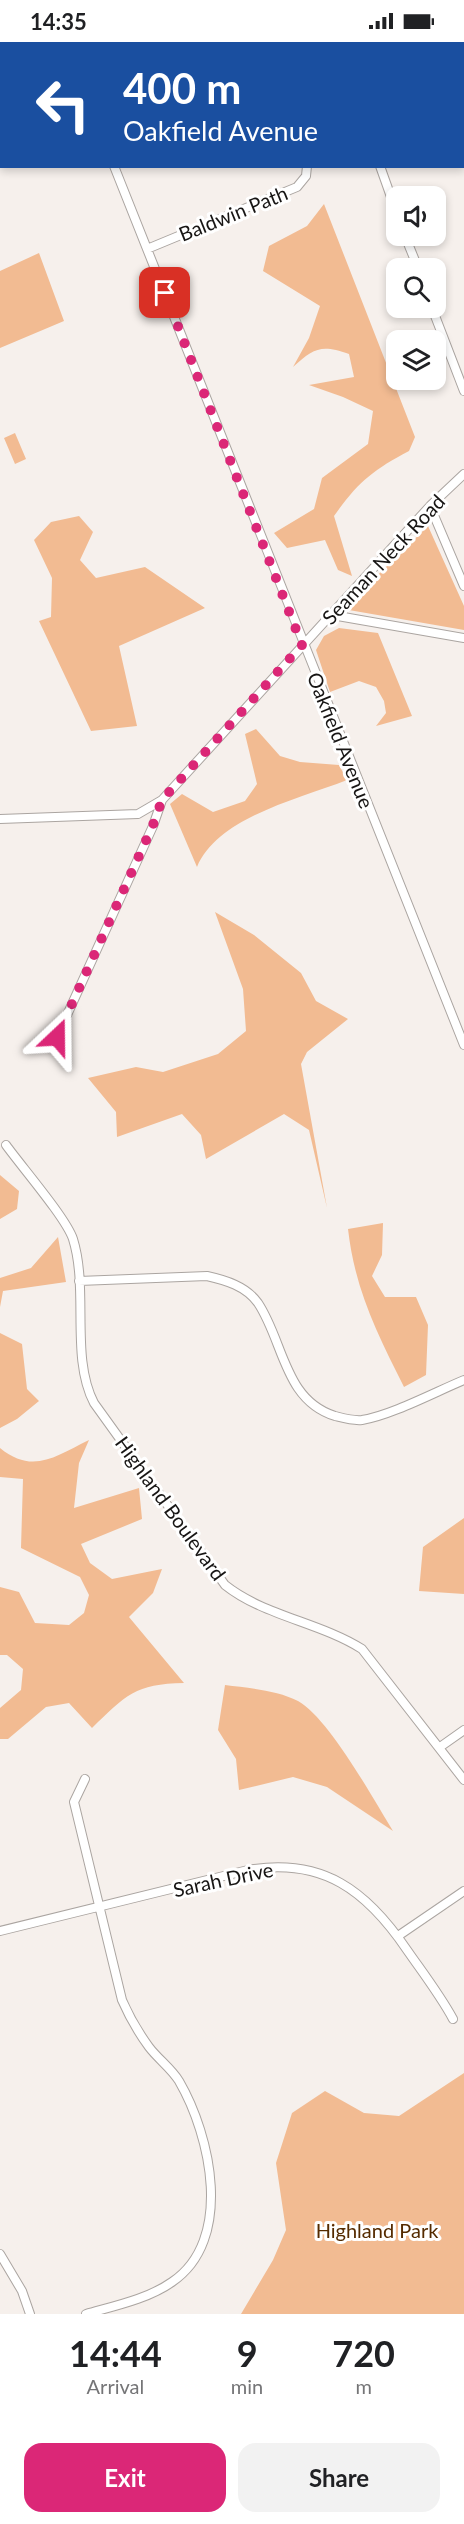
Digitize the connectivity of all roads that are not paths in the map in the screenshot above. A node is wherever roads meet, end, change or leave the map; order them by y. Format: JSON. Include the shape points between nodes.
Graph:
{"nodes":[{"id":1,"x":115,"y":168,"type":"edge"},
{"id":2,"x":307,"y":168,"type":"edge"},
{"id":3,"x":381,"y":168,"type":"edge"},
{"id":4,"x":387,"y":186,"type":"edge"},
{"id":5,"x":147,"y":249,"type":"junction"},
{"id":6,"x":436,"y":318,"type":"edge"},
{"id":7,"x":464,"y":391,"type":"edge"},
{"id":8,"x":464,"y":474,"type":"edge"},
{"id":9,"x":430,"y":506,"type":"junction"},
{"id":10,"x":464,"y":586,"type":"edge"},
{"id":11,"x":332,"y":615,"type":"junction"},
{"id":12,"x":464,"y":638,"type":"edge"},
{"id":13,"x":302,"y":645,"type":"junction"},
{"id":14,"x":162,"y":800,"type":"junction"},
{"id":15,"x":0,"y":819,"type":"edge"},
{"id":16,"x":57,"y":1037,"type":"dead end"},
{"id":17,"x":464,"y":1045,"type":"edge"},
{"id":18,"x":6,"y":1145,"type":"dead end"},
{"id":19,"x":79,"y":1281,"type":"junction"},
{"id":20,"x":464,"y":1380,"type":"edge"},
{"id":21,"x":464,"y":1730,"type":"edge"},
{"id":22,"x":440,"y":1747,"type":"junction"},
{"id":23,"x":85,"y":1779,"type":"dead end"},
{"id":24,"x":464,"y":1780,"type":"edge"},
{"id":25,"x":464,"y":1891,"type":"edge"},
{"id":26,"x":99,"y":1907,"type":"junction"},
{"id":27,"x":0,"y":1931,"type":"edge"},
{"id":28,"x":398,"y":1936,"type":"junction"},
{"id":29,"x":453,"y":2019,"type":"dead end"},
{"id":30,"x":0,"y":2254,"type":"edge"},
{"id":31,"x":30,"y":2314,"type":"edge"},
{"id":32,"x":86,"y":2314,"type":"edge"}],
"edges":[{"from":1,"to":5,"type":"street","name":"Oakfield Avenue"},
{"from":2,"to":5,"type":"street","name":"Baldwin Path","via":[[297,187]]},
{"from":3,"to":4,"type":"street"},
{"from":5,"to":13,"type":"street","name":"Oakfield Avenue"},
{"from":6,"to":7,"type":"street"},
{"from":8,"to":9,"type":"street","name":"Seaman Neck Road"},
{"from":9,"to":10,"type":"street"},
{"from":9,"to":11,"type":"street","name":"Seaman Neck Road"},
{"from":11,"to":12,"type":"street"},
{"from":11,"to":13,"type":"street","name":"Seaman Neck Road"},
{"from":13,"to":14,"type":"street","name":"Seaman Neck Road"},
{"from":13,"to":17,"type":"street","name":"Oakfield Avenue"},
{"from":14,"to":15,"type":"street","via":[[138,814]]},
{"from":14,"to":16,"type":"street","name":"Seaman Neck Road"},
{"from":18,"to":19,"type":"street","name":"Highland Boulevard","via":[[72,1236]]},
{"from":19,"to":20,"type":"street","via":[[207,1276],[227,1280],[258,1302],[296,1387],[308,1402],[345,1419],[360,1420]]},
{"from":19,"to":22,"type":"street","name":"Highland Boulevard","via":[[87,1390],[225,1585],[244,1600],[341,1636],[362,1649]]},
{"from":21,"to":22,"type":"street"},
{"from":22,"to":24,"type":"street","name":"Highland Boulevard"},
{"from":23,"to":26,"type":"street","via":[[74,1802]]},
{"from":25,"to":28,"type":"street"},
{"from":26,"to":27,"type":"street","name":"Sarah Drive"},
{"from":26,"to":28,"type":"street","name":"Sarah Drive","via":[[248,1870],[292,1867],[317,1872],[360,1895]]},
{"from":26,"to":32,"type":"street","via":[[122,2000],[149,2047],[183,2089],[198,2127],[213,2196],[208,2231],[199,2251],[172,2282]]},
{"from":28,"to":29,"type":"street","name":"Sarah Drive"},
{"from":30,"to":31,"type":"street","via":[[22,2291]]}]}
